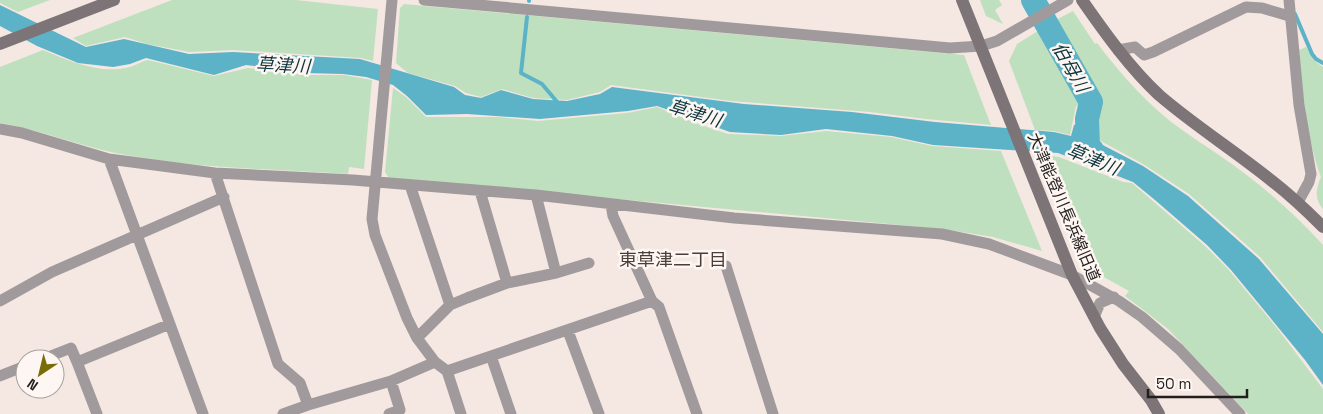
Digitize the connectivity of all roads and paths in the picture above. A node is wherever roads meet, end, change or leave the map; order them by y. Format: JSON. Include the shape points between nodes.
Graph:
{"nodes":[{"id":1,"x":114,"y":0,"type":"edge"},
{"id":2,"x":392,"y":0,"type":"edge"},
{"id":3,"x":424,"y":0,"type":"edge"},
{"id":4,"x":962,"y":0,"type":"edge"},
{"id":5,"x":1082,"y":0,"type":"edge"},
{"id":6,"x":1289,"y":0,"type":"edge"},
{"id":7,"x":1066,"y":1,"type":"edge"},
{"id":8,"x":558,"y":6,"type":"edge"},
{"id":9,"x":1290,"y":16,"type":"junction"},
{"id":10,"x":0,"y":44,"type":"edge"},
{"id":11,"x":981,"y":46,"type":"junction"},
{"id":12,"x":1118,"y":50,"type":"junction"},
{"id":13,"x":0,"y":129,"type":"edge"},
{"id":14,"x":109,"y":159,"type":"junction"},
{"id":15,"x":215,"y":173,"type":"junction"},
{"id":16,"x":376,"y":177,"type":"junction"},
{"id":17,"x":410,"y":186,"type":"junction"},
{"id":18,"x":480,"y":191,"type":"junction"},
{"id":19,"x":536,"y":195,"type":"junction"},
{"id":20,"x":224,"y":198,"type":"junction"},
{"id":21,"x":1298,"y":202,"type":"junction"},
{"id":22,"x":611,"y":205,"type":"junction"},
{"id":23,"x":1323,"y":227,"type":"edge"},
{"id":24,"x":137,"y":234,"type":"junction"},
{"id":25,"x":589,"y":263,"type":"dead end"},
{"id":26,"x":726,"y":266,"type":"dead end"},
{"id":27,"x":556,"y":272,"type":"junction"},
{"id":28,"x":1072,"y":275,"type":"junction"},
{"id":29,"x":507,"y":283,"type":"junction"},
{"id":30,"x":1114,"y":297,"type":"junction"},
{"id":31,"x":0,"y":301,"type":"edge"},
{"id":32,"x":652,"y":301,"type":"junction"},
{"id":33,"x":450,"y":305,"type":"junction"},
{"id":34,"x":1094,"y":317,"type":"junction"},
{"id":35,"x":170,"y":324,"type":"junction"},
{"id":36,"x":568,"y":331,"type":"junction"},
{"id":37,"x":417,"y":338,"type":"junction"},
{"id":38,"x":65,"y":350,"type":"edge"},
{"id":39,"x":491,"y":356,"type":"junction"},
{"id":40,"x":77,"y":362,"type":"junction"},
{"id":41,"x":435,"y":362,"type":"junction"},
{"id":42,"x":15,"y":370,"type":"edge"},
{"id":43,"x":447,"y":371,"type":"junction"},
{"id":44,"x":0,"y":376,"type":"edge"},
{"id":45,"x":391,"y":381,"type":"junction"},
{"id":46,"x":308,"y":405,"type":"junction"},
{"id":47,"x":97,"y":414,"type":"edge"},
{"id":48,"x":203,"y":414,"type":"edge"},
{"id":49,"x":284,"y":414,"type":"edge"},
{"id":50,"x":389,"y":414,"type":"edge"},
{"id":51,"x":461,"y":414,"type":"edge"},
{"id":52,"x":512,"y":414,"type":"edge"},
{"id":53,"x":598,"y":414,"type":"edge"},
{"id":54,"x":697,"y":414,"type":"edge"},
{"id":55,"x":773,"y":414,"type":"edge"},
{"id":56,"x":1159,"y":414,"type":"edge"},
{"id":57,"x":1240,"y":414,"type":"edge"}],
"edges":[{"from":1,"to":10,"type":"street"},
{"from":2,"to":16,"type":"street"},
{"from":3,"to":8,"type":"street"},
{"from":4,"to":11,"type":"street","name":"大津能登川長浜線旧道"},
{"from":5,"to":12,"type":"street"},
{"from":6,"to":9,"type":"street"},
{"from":7,"to":11,"type":"street","via":[[997,41]]},
{"from":8,"to":11,"type":"street","via":[[950,48]]},
{"from":9,"to":12,"type":"street","via":[[1246,7],[1153,52],[1144,55],[1135,47]]},
{"from":9,"to":21,"type":"street","via":[[1299,105],[1311,174]]},
{"from":11,"to":28,"type":"street","name":"大津能登川長浜線旧道"},
{"from":12,"to":21,"type":"street","via":[[1158,94]]},
{"from":13,"to":14,"type":"street"},
{"from":14,"to":15,"type":"street"},
{"from":14,"to":24,"type":"street"},
{"from":15,"to":16,"type":"street"},
{"from":15,"to":20,"type":"street"},
{"from":16,"to":17,"type":"street"},
{"from":16,"to":37,"type":"street","via":[[372,219],[376,235]]},
{"from":17,"to":18,"type":"street"},
{"from":17,"to":33,"type":"street"},
{"from":18,"to":19,"type":"street"},
{"from":18,"to":29,"type":"street"},
{"from":19,"to":22,"type":"street"},
{"from":19,"to":27,"type":"street"},
{"from":20,"to":24,"type":"street"},
{"from":20,"to":46,"type":"street","via":[[278,364],[300,383]]},
{"from":21,"to":23,"type":"street"},
{"from":22,"to":28,"type":"street","via":[[942,234],[989,244]]},
{"from":22,"to":32,"type":"street"},
{"from":24,"to":31,"type":"street","via":[[52,272]]},
{"from":24,"to":35,"type":"street"},
{"from":25,"to":27,"type":"street"},
{"from":26,"to":55,"type":"street"},
{"from":27,"to":29,"type":"street"},
{"from":28,"to":30,"type":"street"},
{"from":28,"to":34,"type":"street","name":"大津能登川長浜線旧道"},
{"from":29,"to":33,"type":"street"},
{"from":30,"to":34,"type":"street","via":[[1100,303]]},
{"from":30,"to":57,"type":"street","via":[[1179,348]]},
{"from":32,"to":36,"type":"street"},
{"from":32,"to":54,"type":"street","via":[[659,307]]},
{"from":33,"to":37,"type":"street"},
{"from":34,"to":56,"type":"street","name":"大津能登川長浜線旧道"},
{"from":35,"to":40,"type":"street"},
{"from":35,"to":48,"type":"street"},
{"from":36,"to":39,"type":"street"},
{"from":36,"to":53,"type":"street"},
{"from":37,"to":41,"type":"street"},
{"from":38,"to":40,"type":"street","via":[[71,348]]},
{"from":39,"to":43,"type":"street"},
{"from":39,"to":52,"type":"street"},
{"from":40,"to":47,"type":"street"},
{"from":41,"to":43,"type":"street"},
{"from":41,"to":45,"type":"street"},
{"from":42,"to":44,"type":"street"},
{"from":43,"to":51,"type":"street"},
{"from":45,"to":46,"type":"street"},
{"from":45,"to":50,"type":"street","via":[[400,410]]},
{"from":46,"to":49,"type":"street"}]}
